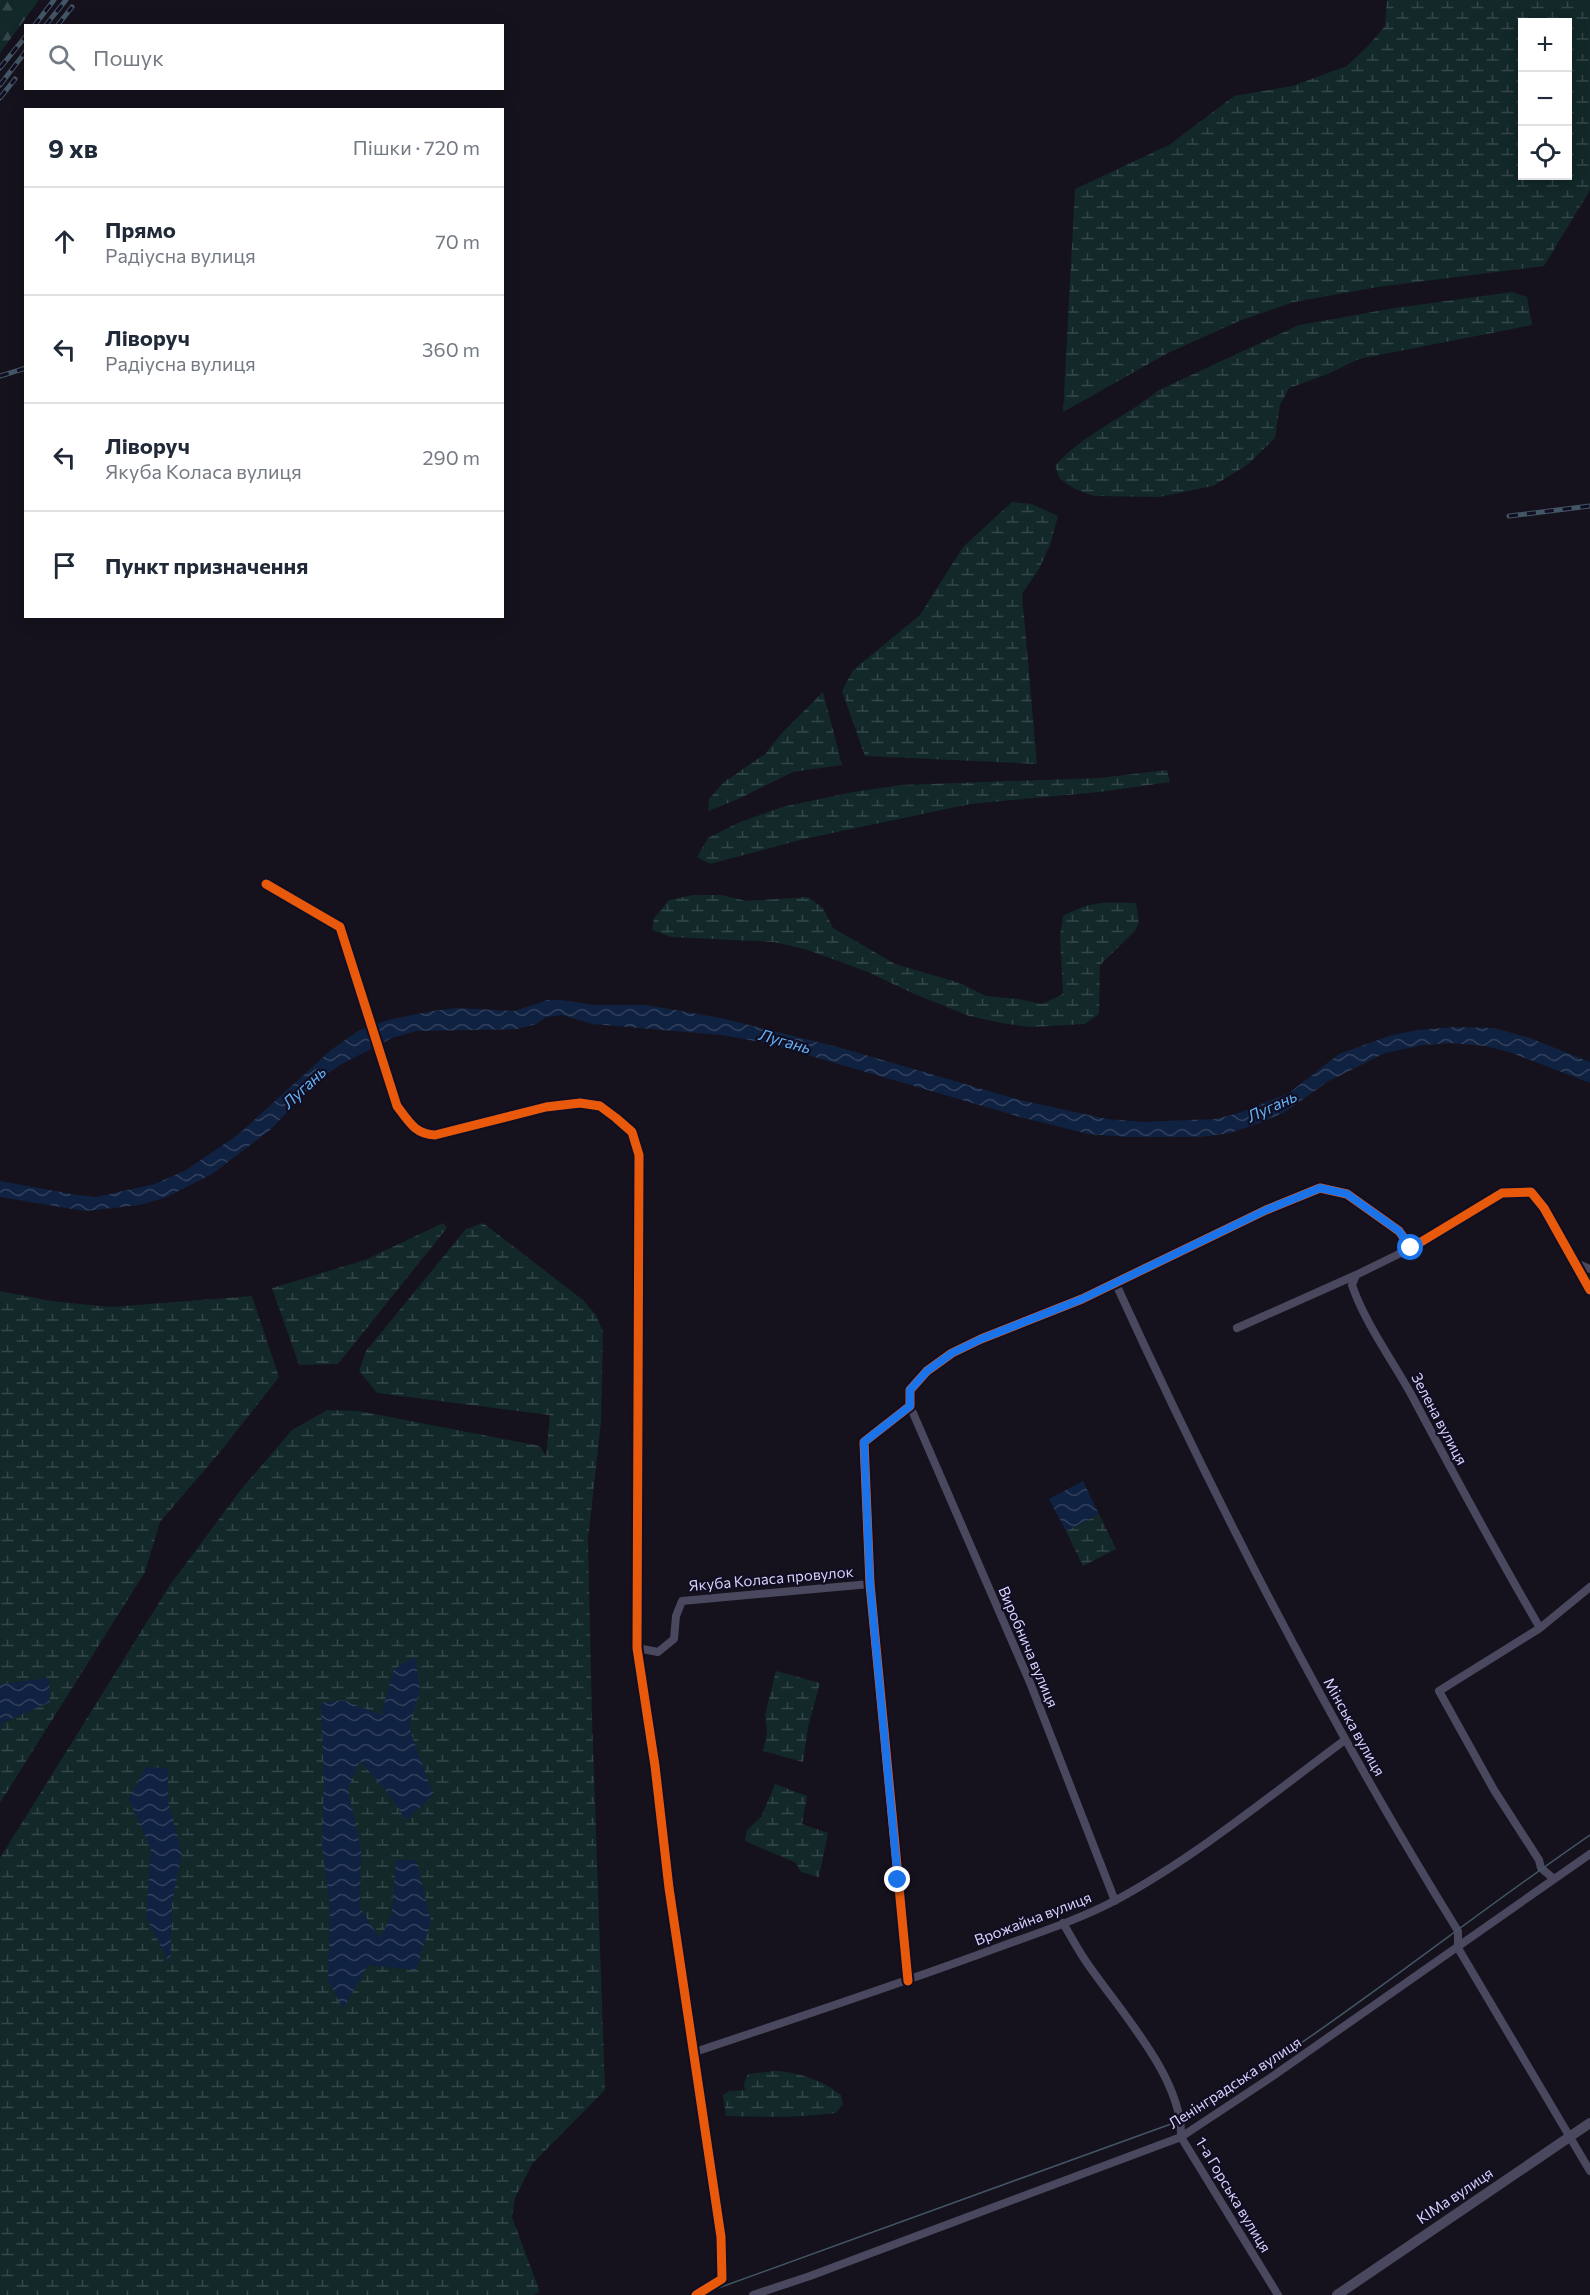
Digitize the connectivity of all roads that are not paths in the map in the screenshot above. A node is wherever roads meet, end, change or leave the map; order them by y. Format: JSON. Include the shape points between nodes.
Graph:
{"nodes":[{"id":1,"x":267,"y":884,"type":"dead end"},
{"id":2,"x":1411,"y":1248,"type":"junction"},
{"id":3,"x":1574,"y":1261,"type":"junction"},
{"id":4,"x":1590,"y":1269,"type":"edge"},
{"id":5,"x":1356,"y":1275,"type":"junction"},
{"id":6,"x":1115,"y":1282,"type":"junction"},
{"id":7,"x":1590,"y":1290,"type":"edge"},
{"id":8,"x":1237,"y":1328,"type":"dead end"},
{"id":9,"x":910,"y":1406,"type":"junction"},
{"id":10,"x":870,"y":1584,"type":"junction"},
{"id":11,"x":1590,"y":1587,"type":"edge"},
{"id":12,"x":1540,"y":1628,"type":"junction"},
{"id":13,"x":637,"y":1648,"type":"junction"},
{"id":14,"x":1345,"y":1740,"type":"junction"},
{"id":15,"x":1590,"y":1854,"type":"edge"},
{"id":16,"x":1554,"y":1880,"type":"junction"},
{"id":17,"x":1115,"y":1901,"type":"junction"},
{"id":18,"x":1063,"y":1923,"type":"junction"},
{"id":19,"x":1458,"y":1948,"type":"junction"},
{"id":20,"x":908,"y":1981,"type":"junction"},
{"id":21,"x":695,"y":2052,"type":"junction"},
{"id":22,"x":1590,"y":2122,"type":"edge"},
{"id":23,"x":1570,"y":2136,"type":"junction"},
{"id":24,"x":1181,"y":2137,"type":"junction"},
{"id":25,"x":1590,"y":2171,"type":"edge"},
{"id":26,"x":696,"y":2295,"type":"edge"},
{"id":27,"x":753,"y":2295,"type":"edge"},
{"id":28,"x":1278,"y":2295,"type":"edge"},
{"id":29,"x":1337,"y":2295,"type":"edge"}],
"edges":[{"from":1,"to":13,"type":"street","via":[[340,927],[397,1106],[423,1134],[435,1135],[546,1107],[579,1103],[600,1106],[632,1132],[639,1155]]},
{"from":2,"to":3,"type":"street","via":[[1503,1194],[1531,1192]]},
{"from":2,"to":5,"type":"street"},
{"from":2,"to":6,"type":"street","via":[[1399,1231],[1347,1194],[1320,1188]]},
{"from":3,"to":4,"type":"street"},
{"from":3,"to":7,"type":"street"},
{"from":5,"to":8,"type":"street"},
{"from":5,"to":12,"type":"street","name":"Зелена вулиця","via":[[1352,1285],[1356,1298]]},
{"from":6,"to":9,"type":"street","via":[[952,1353],[927,1371],[910,1390]]},
{"from":6,"to":14,"type":"street","name":"Мінська вулиця","via":[[1173,1409]]},
{"from":9,"to":10,"type":"street","via":[[864,1442]]},
{"from":9,"to":17,"type":"street","name":"Виробнича вулиця","via":[[1031,1685]]},
{"from":10,"to":13,"type":"street","name":"Якуба Коласа провулок","via":[[682,1601],[674,1639],[657,1652]]},
{"from":10,"to":20,"type":"street"},
{"from":11,"to":12,"type":"street"},
{"from":12,"to":16,"type":"street","via":[[1439,1692],[1541,1868]]},
{"from":13,"to":21,"type":"street"},
{"from":14,"to":17,"type":"street","name":"Врожайна вулиця","via":[[1147,1883]]},
{"from":14,"to":19,"type":"street","name":"Мінська вулиця","via":[[1458,1931]]},
{"from":15,"to":16,"type":"street","name":"Ленінградська вулиця"},
{"from":16,"to":19,"type":"street","name":"Ленінградська вулиця"},
{"from":17,"to":18,"type":"street","name":"Врожайна вулиця"},
{"from":18,"to":20,"type":"street","name":"Врожайна вулиця"},
{"from":18,"to":24,"type":"street","name":"1-а Горська вулиця","via":[[1161,2071],[1179,2106]]},
{"from":19,"to":23,"type":"street","name":"Мінська вулиця"},
{"from":19,"to":24,"type":"street","name":"Ленінградська вулиця"},
{"from":20,"to":21,"type":"street","name":"Врожайна вулиця"},
{"from":21,"to":26,"type":"street","via":[[721,2237],[722,2279]]},
{"from":22,"to":23,"type":"street","name":"КІМа вулиця"},
{"from":23,"to":25,"type":"street","name":"Мінська вулиця"},
{"from":23,"to":29,"type":"street","name":"КІМа вулиця"},
{"from":24,"to":27,"type":"street","name":"Ленінградська вулиця"},
{"from":24,"to":28,"type":"street","name":"1-а Горська вулиця"}]}
